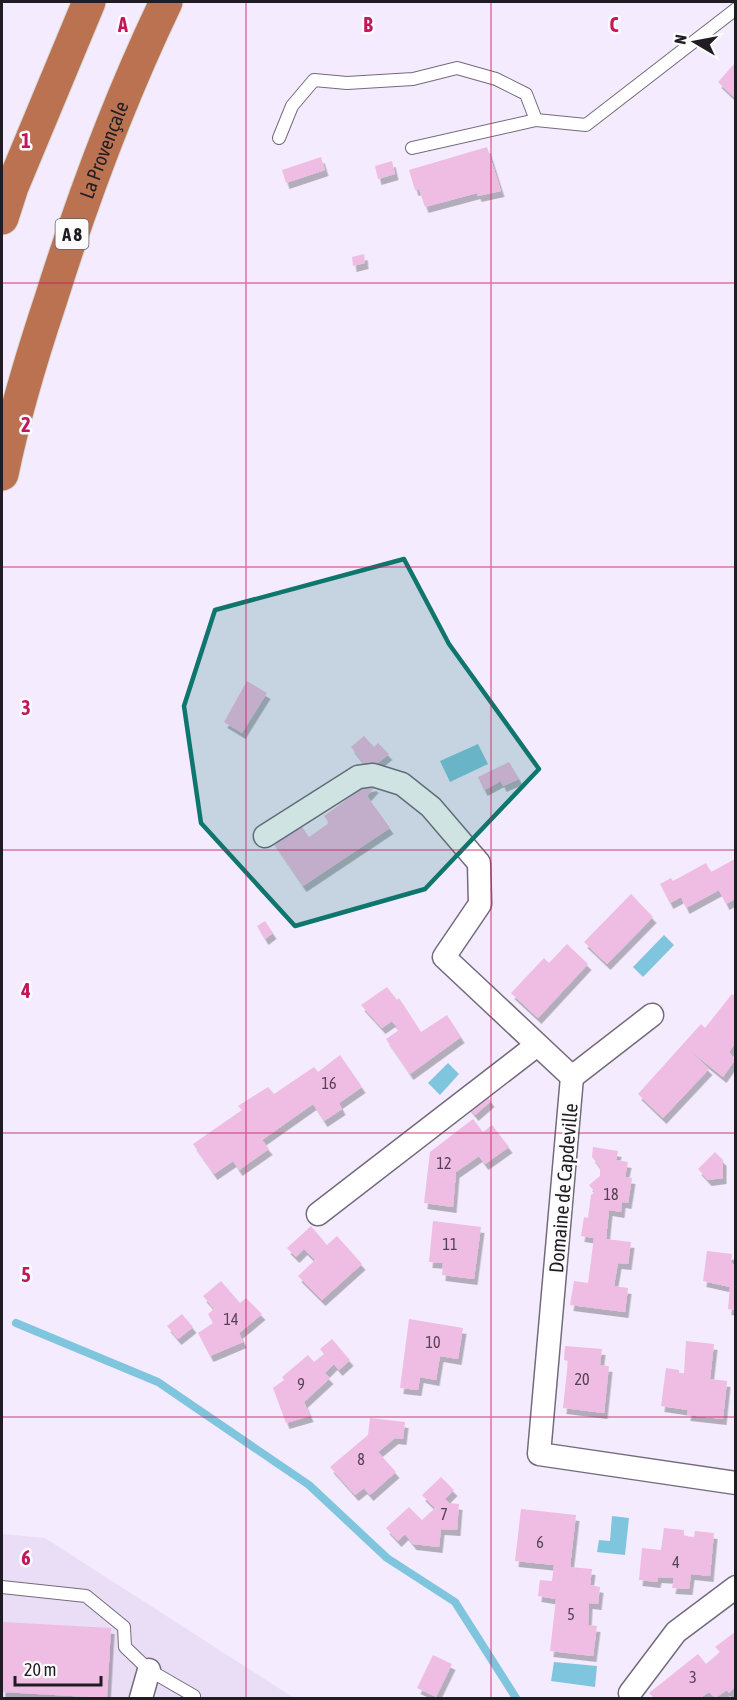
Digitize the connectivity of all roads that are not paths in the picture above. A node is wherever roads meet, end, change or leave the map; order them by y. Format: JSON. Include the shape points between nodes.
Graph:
{"nodes":[{"id":1,"x":89,"y":2,"type":"edge"},
{"id":2,"x":166,"y":2,"type":"edge"},
{"id":3,"x":735,"y":9,"type":"edge"},
{"id":4,"x":536,"y":120,"type":"junction"},
{"id":5,"x":279,"y":138,"type":"dead end"},
{"id":6,"x":412,"y":148,"type":"dead end"},
{"id":7,"x":2,"y":219,"type":"edge"},
{"id":8,"x":2,"y":474,"type":"edge"},
{"id":9,"x":265,"y":836,"type":"dead end"},
{"id":10,"x":652,"y":1015,"type":"dead end"},
{"id":11,"x":537,"y":1045,"type":"junction"},
{"id":12,"x":572,"y":1077,"type":"junction"},
{"id":13,"x":318,"y":1214,"type":"dead end"},
{"id":14,"x":735,"y":1483,"type":"edge"},
{"id":15,"x":2,"y":1587,"type":"edge"},
{"id":16,"x":735,"y":1587,"type":"edge"},
{"id":17,"x":149,"y":1670,"type":"junction"},
{"id":18,"x":630,"y":1693,"type":"dead end"},
{"id":19,"x":194,"y":1696,"type":"dead end"},
{"id":20,"x":141,"y":1698,"type":"edge"}],
"edges":[{"from":1,"to":7,"type":"highway"},
{"from":2,"to":8,"type":"highway","name":"La Provençale","number":"A 8","via":[[133,70],[81,205],[34,351]]},
{"from":3,"to":4,"type":"lane","via":[[586,125]]},
{"from":4,"to":5,"type":"lane","via":[[526,94],[496,79],[457,68],[413,79],[347,83],[314,80],[292,106]]},
{"from":4,"to":6,"type":"lane"},
{"from":9,"to":11,"type":"street","name":"Domaine de Capdeville","via":[[358,777],[373,775],[402,784],[431,807],[479,863],[480,904],[444,957]]},
{"from":10,"to":12,"type":"street"},
{"from":11,"to":12,"type":"street","name":"Domaine de Capdeville"},
{"from":11,"to":13,"type":"street"},
{"from":12,"to":14,"type":"street","name":"Domaine de Capdeville","via":[[539,1454]]},
{"from":15,"to":17,"type":"lane","via":[[86,1596],[124,1628],[125,1647]]},
{"from":16,"to":18,"type":"street","via":[[676,1632]]},
{"from":17,"to":19,"type":"lane"},
{"from":17,"to":20,"type":"street"}]}
